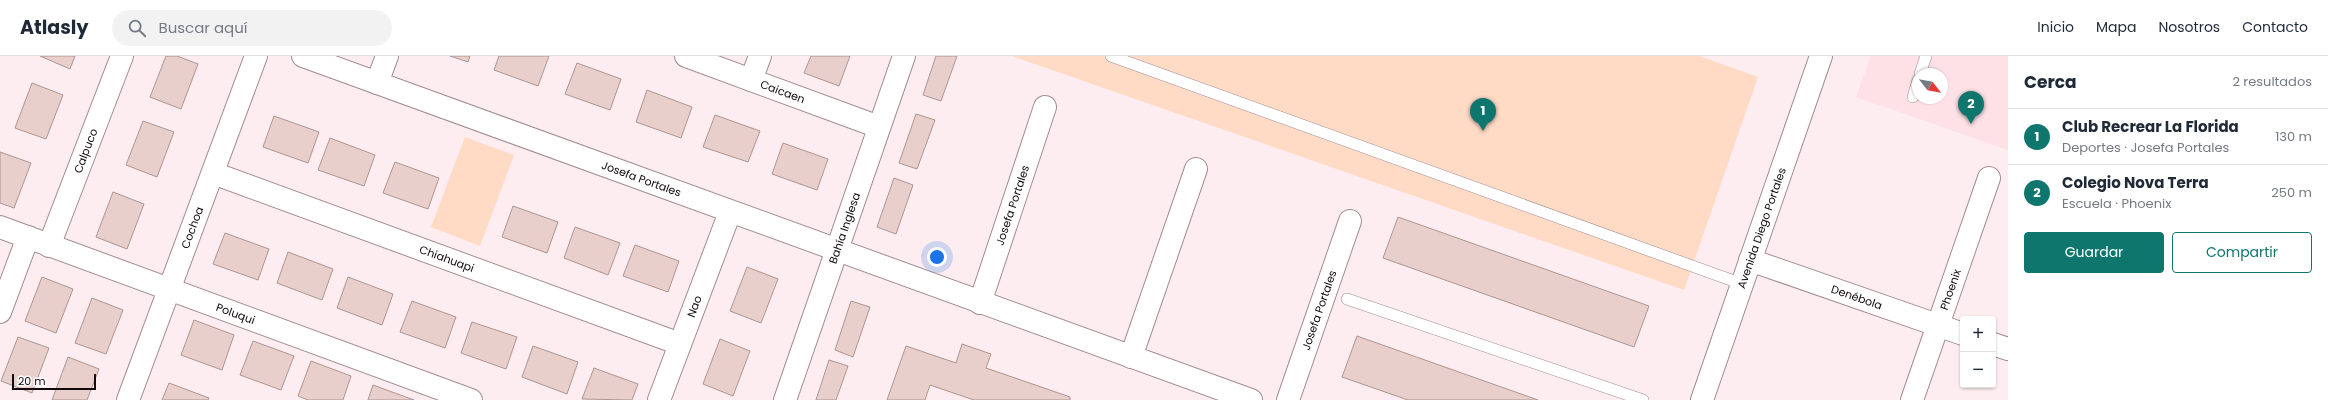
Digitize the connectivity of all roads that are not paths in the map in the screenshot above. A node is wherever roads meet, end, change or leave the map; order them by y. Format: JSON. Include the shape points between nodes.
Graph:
{"nodes":[{"id":1,"x":122,"y":56,"type":"edge"},
{"id":2,"x":256,"y":56,"type":"edge"},
{"id":3,"x":303,"y":56,"type":"edge"},
{"id":4,"x":387,"y":56,"type":"edge"},
{"id":5,"x":686,"y":56,"type":"edge"},
{"id":6,"x":760,"y":56,"type":"edge"},
{"id":7,"x":904,"y":56,"type":"edge"},
{"id":8,"x":1111,"y":56,"type":"edge"},
{"id":9,"x":1821,"y":56,"type":"edge"},
{"id":10,"x":1926,"y":56,"type":"edge"},
{"id":11,"x":1922,"y":68,"type":"edge"},
{"id":12,"x":751,"y":80,"type":"junction"},
{"id":13,"x":377,"y":83,"type":"junction"},
{"id":14,"x":1045,"y":107,"type":"dead end"},
{"id":15,"x":879,"y":127,"type":"junction"},
{"id":16,"x":1196,"y":169,"type":"dead end"},
{"id":17,"x":213,"y":173,"type":"junction"},
{"id":18,"x":1989,"y":178,"type":"dead end"},
{"id":19,"x":730,"y":212,"type":"junction"},
{"id":20,"x":1350,"y":221,"type":"dead end"},
{"id":21,"x":0,"y":227,"type":"edge"},
{"id":22,"x":28,"y":237,"type":"junction"},
{"id":23,"x":49,"y":246,"type":"junction"},
{"id":24,"x":836,"y":251,"type":"junction"},
{"id":25,"x":1750,"y":260,"type":"junction"},
{"id":26,"x":1742,"y":284,"type":"junction"},
{"id":27,"x":169,"y":289,"type":"junction"},
{"id":28,"x":1347,"y":299,"type":"dead end"},
{"id":29,"x":980,"y":303,"type":"junction"},
{"id":30,"x":0,"y":312,"type":"edge"},
{"id":31,"x":1938,"y":325,"type":"junction"},
{"id":32,"x":1960,"y":333,"type":"edge"},
{"id":33,"x":680,"y":344,"type":"junction"},
{"id":34,"x":1996,"y":345,"type":"edge"},
{"id":35,"x":2008,"y":349,"type":"edge"},
{"id":36,"x":1131,"y":357,"type":"junction"},
{"id":37,"x":128,"y":400,"type":"edge"},
{"id":38,"x":472,"y":400,"type":"edge"},
{"id":39,"x":659,"y":400,"type":"edge"},
{"id":40,"x":785,"y":400,"type":"edge"},
{"id":41,"x":1251,"y":400,"type":"edge"},
{"id":42,"x":1288,"y":400,"type":"edge"},
{"id":43,"x":1643,"y":400,"type":"edge"},
{"id":44,"x":1702,"y":400,"type":"edge"},
{"id":45,"x":1912,"y":400,"type":"edge"}],
"edges":[{"from":1,"to":23,"type":"street","name":"Calpuco"},
{"from":2,"to":17,"type":"street","name":"Cochoa"},
{"from":3,"to":13,"type":"street","name":"Josefa Portales"},
{"from":4,"to":13,"type":"street"},
{"from":5,"to":12,"type":"street","name":"Caicaen"},
{"from":6,"to":12,"type":"street"},
{"from":7,"to":15,"type":"street","name":"Bahía Inglesa"},
{"from":8,"to":26,"type":"lane"},
{"from":9,"to":25,"type":"street","name":"Avenida Diego Portales"},
{"from":10,"to":11,"type":"lane"},
{"from":12,"to":15,"type":"street","name":"Caicaen"},
{"from":13,"to":19,"type":"street","name":"Josefa Portales"},
{"from":14,"to":29,"type":"street","name":"Josefa Portales"},
{"from":15,"to":24,"type":"street","name":"Bahía Inglesa"},
{"from":16,"to":36,"type":"street"},
{"from":17,"to":27,"type":"street","name":"Cochoa"},
{"from":17,"to":33,"type":"street","name":"Chiahuapi"},
{"from":18,"to":31,"type":"street","name":"Phoenix"},
{"from":19,"to":24,"type":"street","name":"Josefa Portales"},
{"from":19,"to":33,"type":"street","name":"Nao"},
{"from":20,"to":42,"type":"street","name":"Josefa Portales"},
{"from":21,"to":22,"type":"street","name":"Poluqui"},
{"from":22,"to":23,"type":"street","name":"Poluqui"},
{"from":22,"to":30,"type":"street"},
{"from":23,"to":27,"type":"street","name":"Poluqui"},
{"from":24,"to":29,"type":"street","name":"Josefa Portales"},
{"from":24,"to":40,"type":"street","name":"Bahía Inglesa"},
{"from":25,"to":26,"type":"street","name":"Avenida Diego Portales"},
{"from":25,"to":31,"type":"street","name":"Denébola"},
{"from":26,"to":44,"type":"street","name":"Avenida Diego Portales"},
{"from":27,"to":37,"type":"street","name":"Cochoa"},
{"from":27,"to":38,"type":"street","name":"Poluqui"},
{"from":28,"to":43,"type":"lane"},
{"from":29,"to":36,"type":"street","name":"Josefa Portales"},
{"from":31,"to":32,"type":"street","name":"Denébola"},
{"from":31,"to":45,"type":"street","name":"Phoenix"},
{"from":33,"to":39,"type":"street","name":"Nao"},
{"from":34,"to":35,"type":"street"},
{"from":36,"to":41,"type":"street","name":"Josefa Portales"}]}
